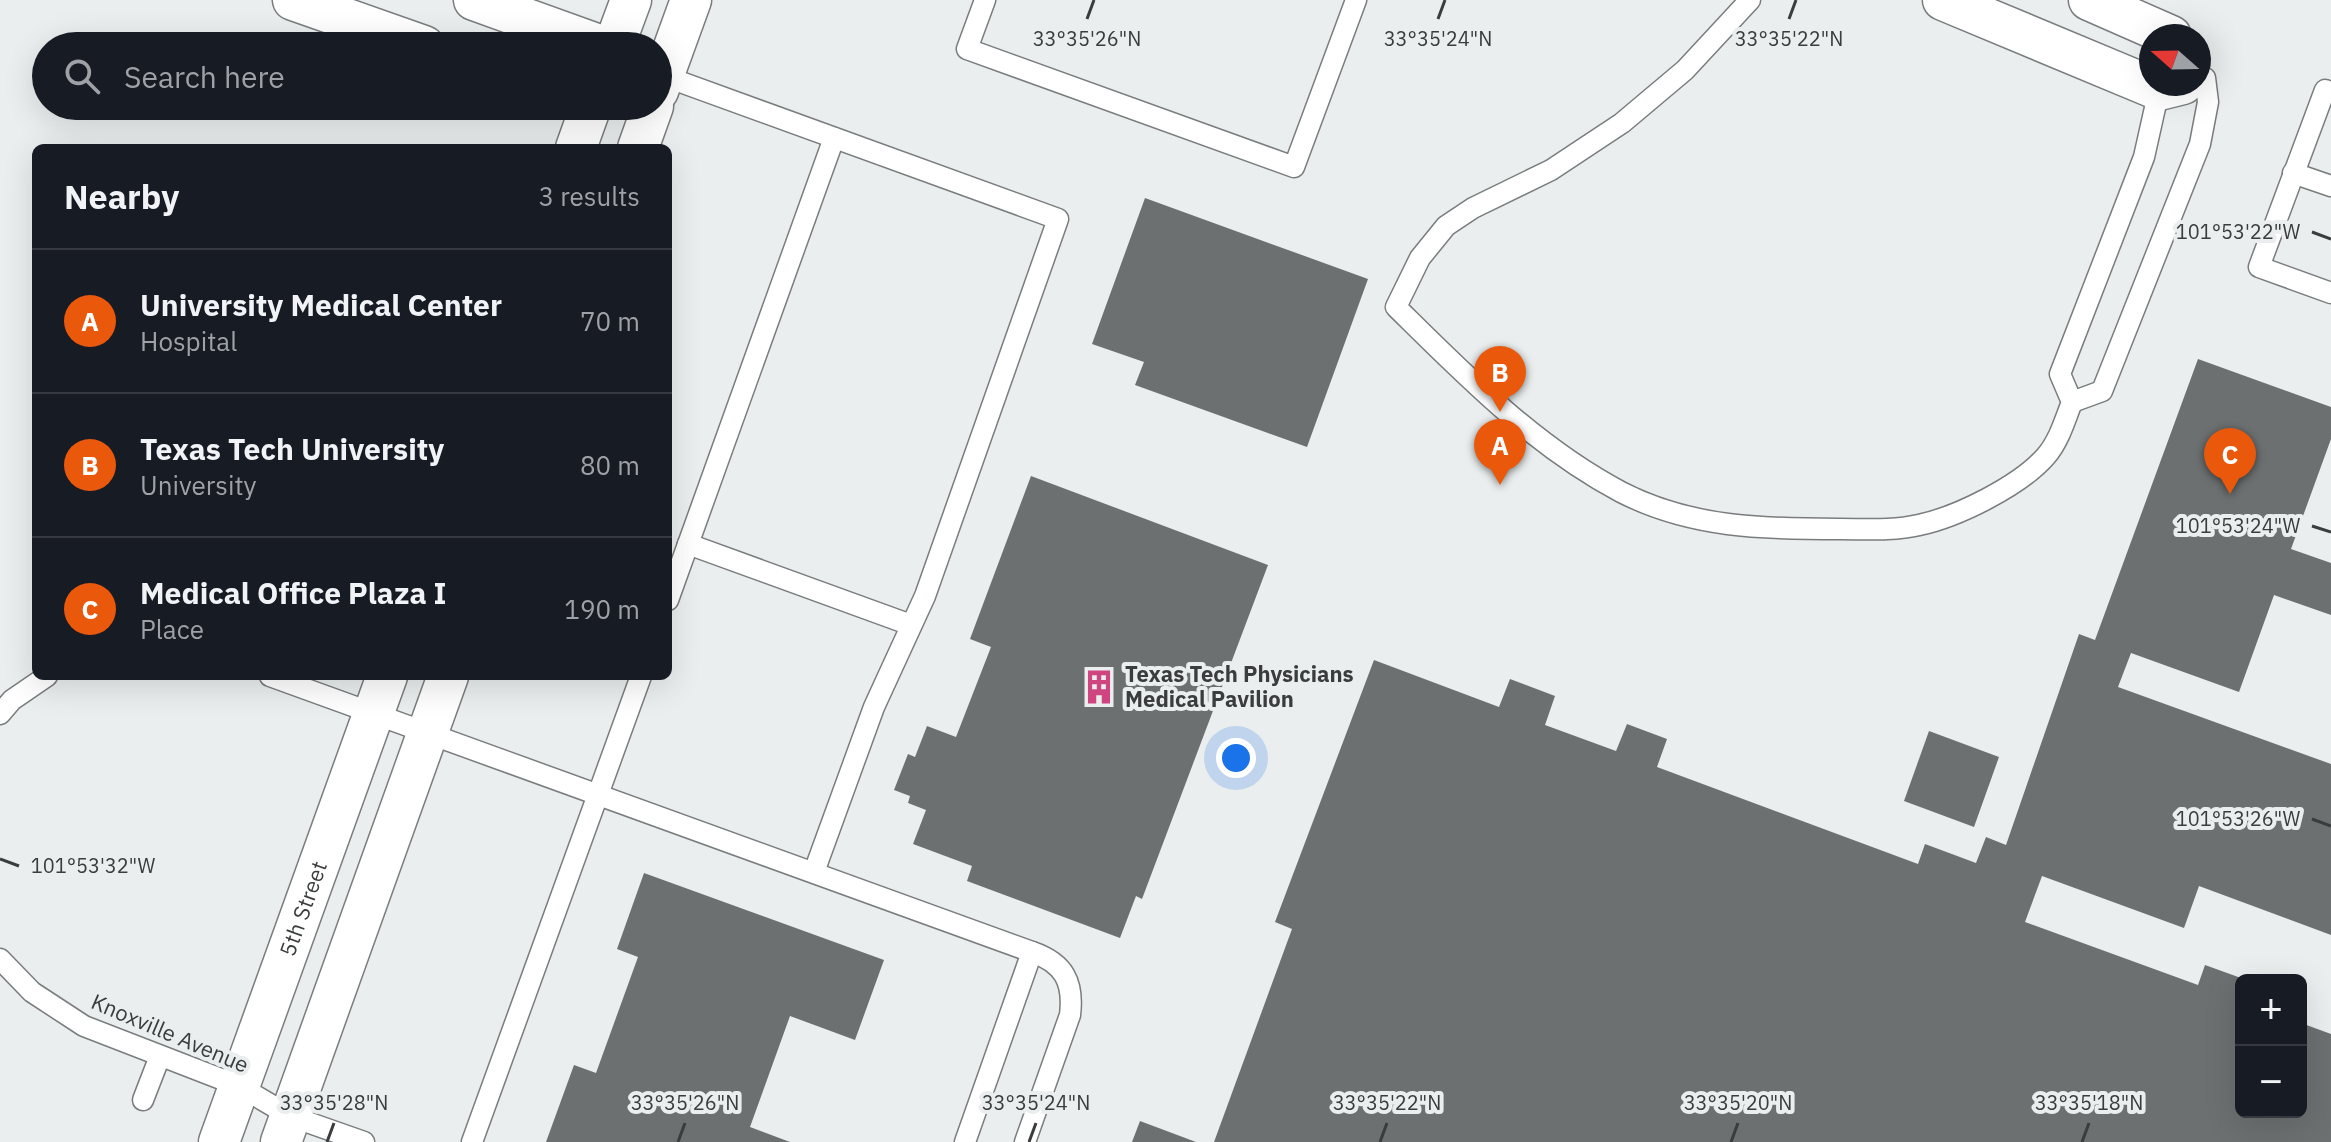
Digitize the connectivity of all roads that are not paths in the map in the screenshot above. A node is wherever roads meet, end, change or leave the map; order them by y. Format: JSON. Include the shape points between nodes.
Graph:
{"nodes":[{"id":1,"x":293,"y":0,"type":"edge"},
{"id":2,"x":474,"y":0,"type":"edge"},
{"id":3,"x":631,"y":0,"type":"edge"},
{"id":4,"x":691,"y":0,"type":"edge"},
{"id":5,"x":985,"y":0,"type":"edge"},
{"id":6,"x":1356,"y":0,"type":"edge"},
{"id":7,"x":1750,"y":0,"type":"edge"},
{"id":8,"x":1943,"y":0,"type":"edge"},
{"id":9,"x":2089,"y":0,"type":"edge"},
{"id":10,"x":2144,"y":24,"type":"edge"},
{"id":11,"x":384,"y":32,"type":"edge"},
{"id":12,"x":563,"y":32,"type":"edge"},
{"id":13,"x":619,"y":32,"type":"edge"},
{"id":14,"x":672,"y":49,"type":"edge"},
{"id":15,"x":2139,"y":64,"type":"edge"},
{"id":16,"x":672,"y":89,"type":"edge"},
{"id":17,"x":2331,"y":92,"type":"edge"},
{"id":18,"x":2180,"y":96,"type":"edge"},
{"id":19,"x":2203,"y":96,"type":"edge"},
{"id":20,"x":586,"y":120,"type":"edge"},
{"id":21,"x":647,"y":120,"type":"edge"},
{"id":22,"x":834,"y":138,"type":"junction"},
{"id":23,"x":577,"y":144,"type":"edge"},
{"id":24,"x":639,"y":144,"type":"edge"},
{"id":25,"x":2293,"y":173,"type":"junction"},
{"id":26,"x":2331,"y":186,"type":"edge"},
{"id":27,"x":2331,"y":293,"type":"edge"},
{"id":28,"x":2072,"y":402,"type":"junction"},
{"id":29,"x":688,"y":544,"type":"junction"},
{"id":30,"x":672,"y":589,"type":"edge"},
{"id":31,"x":911,"y":625,"type":"junction"},
{"id":32,"x":41,"y":680,"type":"edge"},
{"id":33,"x":294,"y":680,"type":"edge"},
{"id":34,"x":447,"y":680,"type":"edge"},
{"id":35,"x":640,"y":680,"type":"edge"},
{"id":36,"x":380,"y":694,"type":"edge"},
{"id":37,"x":0,"y":714,"type":"edge"},
{"id":38,"x":428,"y":732,"type":"junction"},
{"id":39,"x":598,"y":794,"type":"junction"},
{"id":40,"x":814,"y":872,"type":"junction"},
{"id":41,"x":1032,"y":952,"type":"junction"},
{"id":42,"x":0,"y":959,"type":"edge"},
{"id":43,"x":160,"y":1056,"type":"junction"},
{"id":44,"x":239,"y":1086,"type":"junction"},
{"id":45,"x":143,"y":1100,"type":"dead end"},
{"id":46,"x":285,"y":1129,"type":"edge"},
{"id":47,"x":219,"y":1142,"type":"edge"},
{"id":48,"x":364,"y":1142,"type":"edge"},
{"id":49,"x":472,"y":1142,"type":"edge"},
{"id":50,"x":965,"y":1142,"type":"edge"},
{"id":51,"x":1025,"y":1142,"type":"edge"}],
"edges":[{"from":1,"to":11,"type":"street"},
{"from":2,"to":12,"type":"street"},
{"from":3,"to":13,"type":"street"},
{"from":4,"to":14,"type":"street"},
{"from":5,"to":6,"type":"lane","via":[[967,49],[1294,167]]},
{"from":7,"to":28,"type":"lane","via":[[1685,70],[1622,123],[1551,170],[1446,226],[1420,258],[1396,307],[1462,373],[1567,460],[1673,514],[1750,529],[1899,529],[1946,518],[2027,474],[2046,456]]},
{"from":8,"to":15,"type":"street"},
{"from":9,"to":10,"type":"street"},
{"from":16,"to":22,"type":"lane"},
{"from":17,"to":25,"type":"lane","via":[[2325,90]]},
{"from":18,"to":28,"type":"lane","via":[[2144,157],[2060,374]]},
{"from":19,"to":28,"type":"lane","via":[[2208,102],[2200,144],[2102,391]]},
{"from":20,"to":23,"type":"street"},
{"from":21,"to":24,"type":"street"},
{"from":22,"to":29,"type":"lane"},
{"from":22,"to":31,"type":"lane","via":[[1058,219]]},
{"from":25,"to":26,"type":"lane"},
{"from":25,"to":27,"type":"lane","via":[[2259,267]]},
{"from":29,"to":30,"type":"lane"},
{"from":29,"to":31,"type":"lane"},
{"from":31,"to":40,"type":"lane","via":[[874,707]]},
{"from":32,"to":37,"type":"lane"},
{"from":33,"to":36,"type":"lane"},
{"from":34,"to":38,"type":"street"},
{"from":35,"to":39,"type":"lane"},
{"from":36,"to":38,"type":"lane"},
{"from":36,"to":44,"type":"street","name":"5th Street"},
{"from":38,"to":39,"type":"lane"},
{"from":38,"to":46,"type":"street"},
{"from":39,"to":40,"type":"lane"},
{"from":39,"to":49,"type":"lane"},
{"from":40,"to":41,"type":"lane"},
{"from":41,"to":50,"type":"lane"},
{"from":41,"to":51,"type":"lane","via":[[1058,964],[1072,986],[1072,999]]},
{"from":42,"to":43,"type":"lane","name":"Knoxville Avenue","via":[[32,992],[84,1026]]},
{"from":43,"to":44,"type":"lane","name":"Knoxville Avenue"},
{"from":43,"to":45,"type":"lane"},
{"from":44,"to":46,"type":"lane","name":"Knoxville Avenue"},
{"from":44,"to":47,"type":"street","name":"5th Street"},
{"from":46,"to":48,"type":"lane","name":"Knoxville Avenue"}]}
